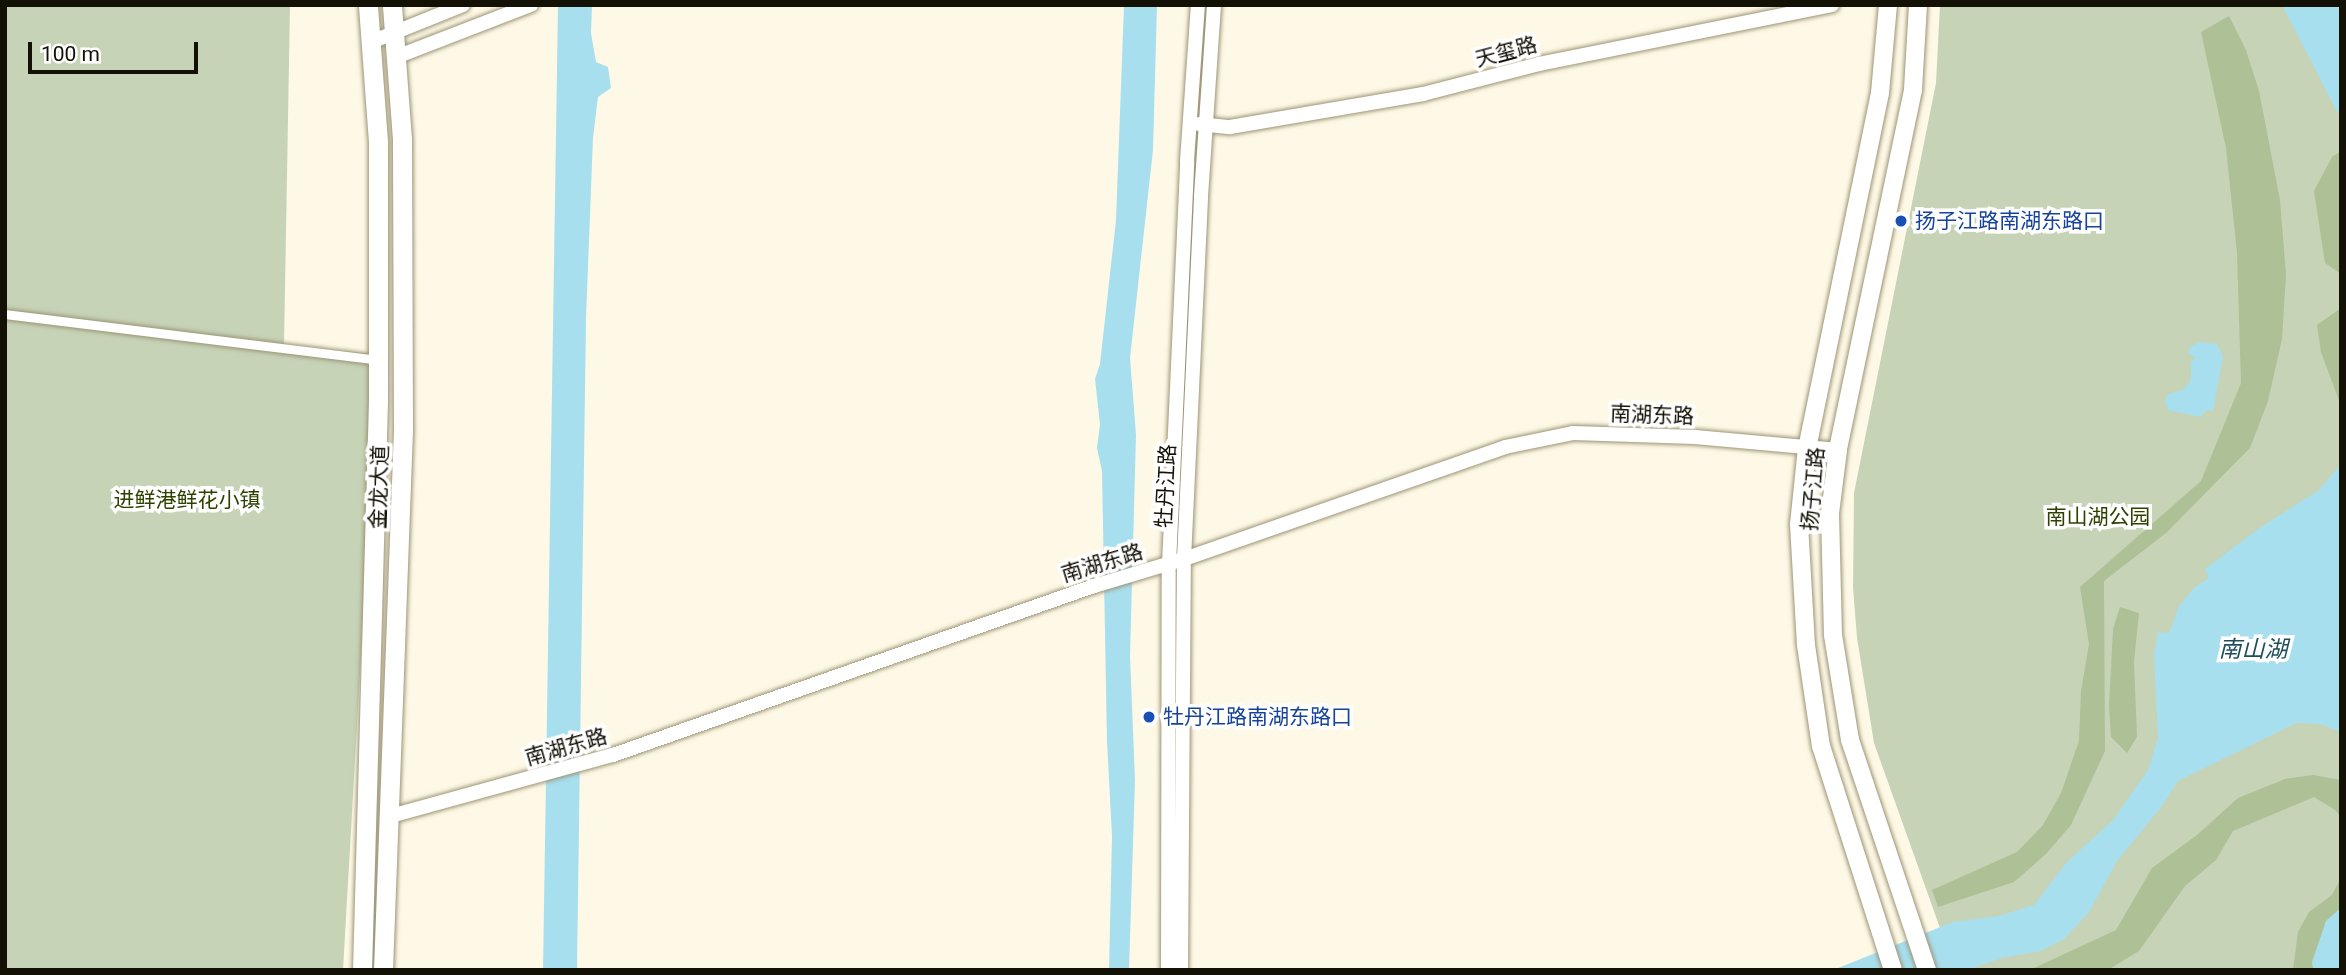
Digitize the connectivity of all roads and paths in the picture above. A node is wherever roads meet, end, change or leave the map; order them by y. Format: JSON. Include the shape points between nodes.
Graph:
{"nodes":[{"id":1,"x":368,"y":5,"type":"edge"},
{"id":2,"x":392,"y":5,"type":"edge"},
{"id":3,"x":463,"y":5,"type":"edge"},
{"id":4,"x":531,"y":5,"type":"edge"},
{"id":5,"x":1198,"y":5,"type":"edge"},
{"id":6,"x":1214,"y":5,"type":"edge"},
{"id":7,"x":1832,"y":5,"type":"edge"},
{"id":8,"x":1888,"y":5,"type":"edge"},
{"id":9,"x":1918,"y":5,"type":"edge"},
{"id":10,"x":395,"y":32,"type":"junction"},
{"id":11,"x":371,"y":42,"type":"junction"},
{"id":12,"x":396,"y":57,"type":"junction"},
{"id":13,"x":373,"y":65,"type":"junction"},
{"id":14,"x":1190,"y":123,"type":"junction"},
{"id":15,"x":1206,"y":125,"type":"junction"},
{"id":16,"x":5,"y":314,"type":"edge"},
{"id":17,"x":378,"y":360,"type":"junction"},
{"id":18,"x":1807,"y":448,"type":"junction"},
{"id":19,"x":1838,"y":450,"type":"junction"},
{"id":20,"x":1184,"y":559,"type":"junction"},
{"id":21,"x":1169,"y":564,"type":"junction"},
{"id":22,"x":391,"y":816,"type":"junction"},
{"id":23,"x":362,"y":970,"type":"edge"},
{"id":24,"x":383,"y":970,"type":"edge"},
{"id":25,"x":1168,"y":970,"type":"edge"},
{"id":26,"x":1181,"y":970,"type":"edge"},
{"id":27,"x":1893,"y":970,"type":"edge"},
{"id":28,"x":1927,"y":970,"type":"edge"}],
"edges":[{"from":1,"to":11,"type":"highway","name":"金龙大道"},
{"from":2,"to":10,"type":"highway","name":"金龙大道"},
{"from":3,"to":10,"type":"street"},
{"from":4,"to":12,"type":"street"},
{"from":5,"to":14,"type":"street","name":"牡丹江路"},
{"from":6,"to":15,"type":"street","name":"牡丹江路"},
{"from":7,"to":15,"type":"street","name":"天玺路","via":[[1539,64],[1423,94],[1230,127]]},
{"from":8,"to":18,"type":"main road","name":"扬子江路","via":[[1880,93]]},
{"from":9,"to":19,"type":"main road","name":"扬子江路","via":[[1913,90]]},
{"from":10,"to":11,"type":"street"},
{"from":10,"to":12,"type":"highway","name":"金龙大道"},
{"from":11,"to":13,"type":"highway","name":"金龙大道"},
{"from":12,"to":13,"type":"main road"},
{"from":12,"to":22,"type":"highway","name":"金龙大道","via":[[402,139],[403,429]]},
{"from":13,"to":17,"type":"highway","name":"金龙大道","via":[[378,142]]},
{"from":14,"to":15,"type":"street","name":"天玺路"},
{"from":14,"to":21,"type":"street","name":"牡丹江路"},
{"from":15,"to":20,"type":"street","name":"牡丹江路"},
{"from":16,"to":17,"type":"street"},
{"from":17,"to":23,"type":"highway","name":"金龙大道"},
{"from":18,"to":19,"type":"street","name":"南湖东路"},
{"from":18,"to":20,"type":"street","name":"南湖东路","via":[[1695,437],[1573,433],[1506,447]]},
{"from":18,"to":27,"type":"main road","name":"扬子江路","via":[[1799,524],[1800,583],[1821,746]]},
{"from":19,"to":28,"type":"main road","name":"扬子江路","via":[[1830,513],[1833,635],[1850,740]]},
{"from":20,"to":21,"type":"street","name":"南湖东路"},
{"from":20,"to":26,"type":"street","name":"牡丹江路"},
{"from":21,"to":22,"type":"street","name":"南湖东路","via":[[1094,586],[595,761]]},
{"from":21,"to":25,"type":"street","name":"牡丹江路"},
{"from":22,"to":24,"type":"highway","name":"金龙大道"}]}
